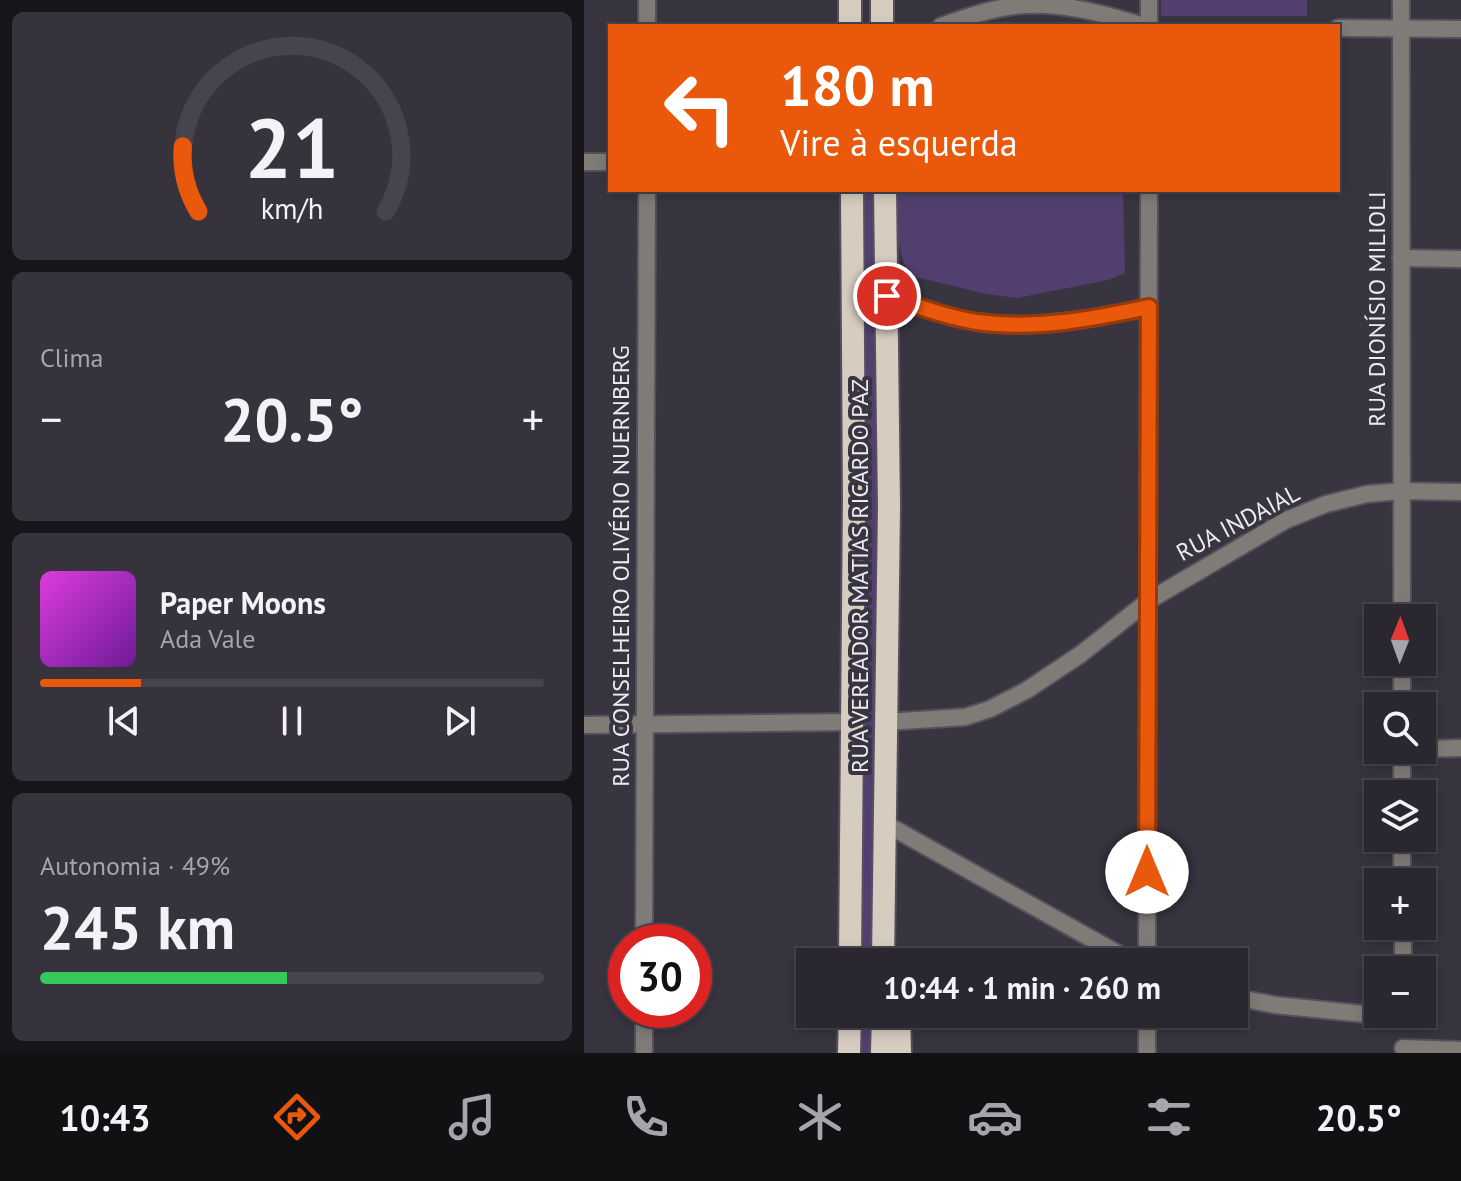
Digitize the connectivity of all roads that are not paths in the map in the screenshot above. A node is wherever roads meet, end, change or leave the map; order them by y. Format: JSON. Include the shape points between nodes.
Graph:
{"nodes":[{"id":1,"x":647,"y":0,"type":"edge"},
{"id":2,"x":850,"y":0,"type":"edge"},
{"id":3,"x":882,"y":0,"type":"edge"},
{"id":4,"x":1149,"y":0,"type":"edge"},
{"id":5,"x":1401,"y":0,"type":"edge"},
{"id":6,"x":647,"y":24,"type":"edge"},
{"id":7,"x":850,"y":24,"type":"edge"},
{"id":8,"x":882,"y":24,"type":"edge"},
{"id":9,"x":947,"y":24,"type":"edge"},
{"id":10,"x":1139,"y":24,"type":"edge"},
{"id":11,"x":1146,"y":24,"type":"edge"},
{"id":12,"x":1340,"y":28,"type":"edge"},
{"id":13,"x":1401,"y":28,"type":"junction"},
{"id":14,"x":1461,"y":29,"type":"edge"},
{"id":15,"x":584,"y":162,"type":"edge"},
{"id":16,"x":608,"y":162,"type":"edge"},
{"id":17,"x":647,"y":192,"type":"edge"},
{"id":18,"x":852,"y":192,"type":"edge"},
{"id":19,"x":885,"y":192,"type":"edge"},
{"id":20,"x":1149,"y":192,"type":"edge"},
{"id":21,"x":1401,"y":258,"type":"junction"},
{"id":22,"x":1461,"y":259,"type":"edge"},
{"id":23,"x":887,"y":296,"type":"junction"},
{"id":24,"x":1149,"y":307,"type":"junction"},
{"id":25,"x":1402,"y":491,"type":"junction"},
{"id":26,"x":1461,"y":492,"type":"edge"},
{"id":27,"x":1148,"y":601,"type":"junction"},
{"id":28,"x":1402,"y":604,"type":"edge"},
{"id":29,"x":852,"y":722,"type":"junction"},
{"id":30,"x":886,"y":722,"type":"junction"},
{"id":31,"x":645,"y":724,"type":"junction"},
{"id":32,"x":584,"y":725,"type":"edge"},
{"id":33,"x":1461,"y":748,"type":"edge"},
{"id":34,"x":1436,"y":749,"type":"edge"},
{"id":35,"x":884,"y":823,"type":"junction"},
{"id":36,"x":883,"y":913,"type":"junction"},
{"id":37,"x":644,"y":924,"type":"edge"},
{"id":38,"x":850,"y":948,"type":"edge"},
{"id":39,"x":883,"y":948,"type":"edge"},
{"id":40,"x":891,"y":948,"type":"edge"},
{"id":41,"x":1108,"y":948,"type":"edge"},
{"id":42,"x":1147,"y":948,"type":"edge"},
{"id":43,"x":1248,"y":1000,"type":"edge"},
{"id":44,"x":1364,"y":1013,"type":"edge"},
{"id":45,"x":644,"y":1028,"type":"edge"},
{"id":46,"x":850,"y":1028,"type":"edge"},
{"id":47,"x":883,"y":1028,"type":"edge"},
{"id":48,"x":899,"y":1028,"type":"edge"},
{"id":49,"x":1147,"y":1028,"type":"edge"},
{"id":50,"x":1403,"y":1028,"type":"edge"},
{"id":51,"x":1461,"y":1050,"type":"edge"},
{"id":52,"x":1403,"y":1051,"type":"edge"},
{"id":53,"x":644,"y":1053,"type":"edge"},
{"id":54,"x":849,"y":1053,"type":"edge"},
{"id":55,"x":882,"y":1053,"type":"edge"},
{"id":56,"x":900,"y":1053,"type":"edge"},
{"id":57,"x":1147,"y":1053,"type":"edge"}],
"edges":[{"from":1,"to":6,"type":"street"},
{"from":2,"to":7,"type":"highway"},
{"from":3,"to":8,"type":"highway"},
{"from":4,"to":11,"type":"street"},
{"from":5,"to":13,"type":"street","name":"RUA DIONÍSIO MILIOLI"},
{"from":9,"to":10,"type":"street","via":[[987,11],[1042,5]]},
{"from":12,"to":13,"type":"street"},
{"from":13,"to":14,"type":"street"},
{"from":13,"to":21,"type":"street","name":"RUA DIONÍSIO MILIOLI"},
{"from":15,"to":16,"type":"street"},
{"from":17,"to":31,"type":"street","name":"RUA CONSELHEIRO OLIVÉRIO NUERNBERG"},
{"from":18,"to":29,"type":"highway","name":"RUA VEREADOR MATIAS RICARDO PAZ"},
{"from":19,"to":23,"type":"highway","name":"RUA VEREADOR MATIAS RICARDO PAZ"},
{"from":20,"to":24,"type":"street"},
{"from":21,"to":22,"type":"street"},
{"from":21,"to":25,"type":"street","name":"RUA DIONÍSIO MILIOLI"},
{"from":23,"to":24,"type":"street","via":[[943,315],[1008,325],[1074,322]]},
{"from":23,"to":30,"type":"highway","name":"RUA VEREADOR MATIAS RICARDO PAZ"},
{"from":24,"to":27,"type":"street"},
{"from":25,"to":26,"type":"street","name":"RUA INDAIAL"},
{"from":25,"to":27,"type":"street","name":"RUA INDAIAL","via":[[1326,504],[1286,520]]},
{"from":25,"to":28,"type":"street","name":"RUA DIONÍSIO MILIOLI"},
{"from":27,"to":30,"type":"street","name":"RUA INDAIAL","via":[[1081,654],[990,709],[965,717]]},
{"from":27,"to":42,"type":"street"},
{"from":29,"to":31,"type":"street"},
{"from":29,"to":38,"type":"highway","name":"RUA VEREADOR MATIAS RICARDO PAZ"},
{"from":30,"to":35,"type":"highway","name":"RUA VEREADOR MATIAS RICARDO PAZ"},
{"from":31,"to":32,"type":"street"},
{"from":31,"to":37,"type":"street","name":"RUA CONSELHEIRO OLIVÉRIO NUERNBERG"},
{"from":33,"to":34,"type":"street"},
{"from":35,"to":36,"type":"highway","name":"RUA VEREADOR MATIAS RICARDO PAZ"},
{"from":35,"to":41,"type":"street"},
{"from":36,"to":39,"type":"highway","name":"RUA VEREADOR MATIAS RICARDO PAZ"},
{"from":36,"to":40,"type":"highway"},
{"from":43,"to":44,"type":"street"},
{"from":45,"to":53,"type":"street"},
{"from":46,"to":54,"type":"highway"},
{"from":47,"to":55,"type":"highway"},
{"from":48,"to":56,"type":"highway"},
{"from":49,"to":57,"type":"street"},
{"from":50,"to":52,"type":"street"},
{"from":51,"to":52,"type":"street"}]}
